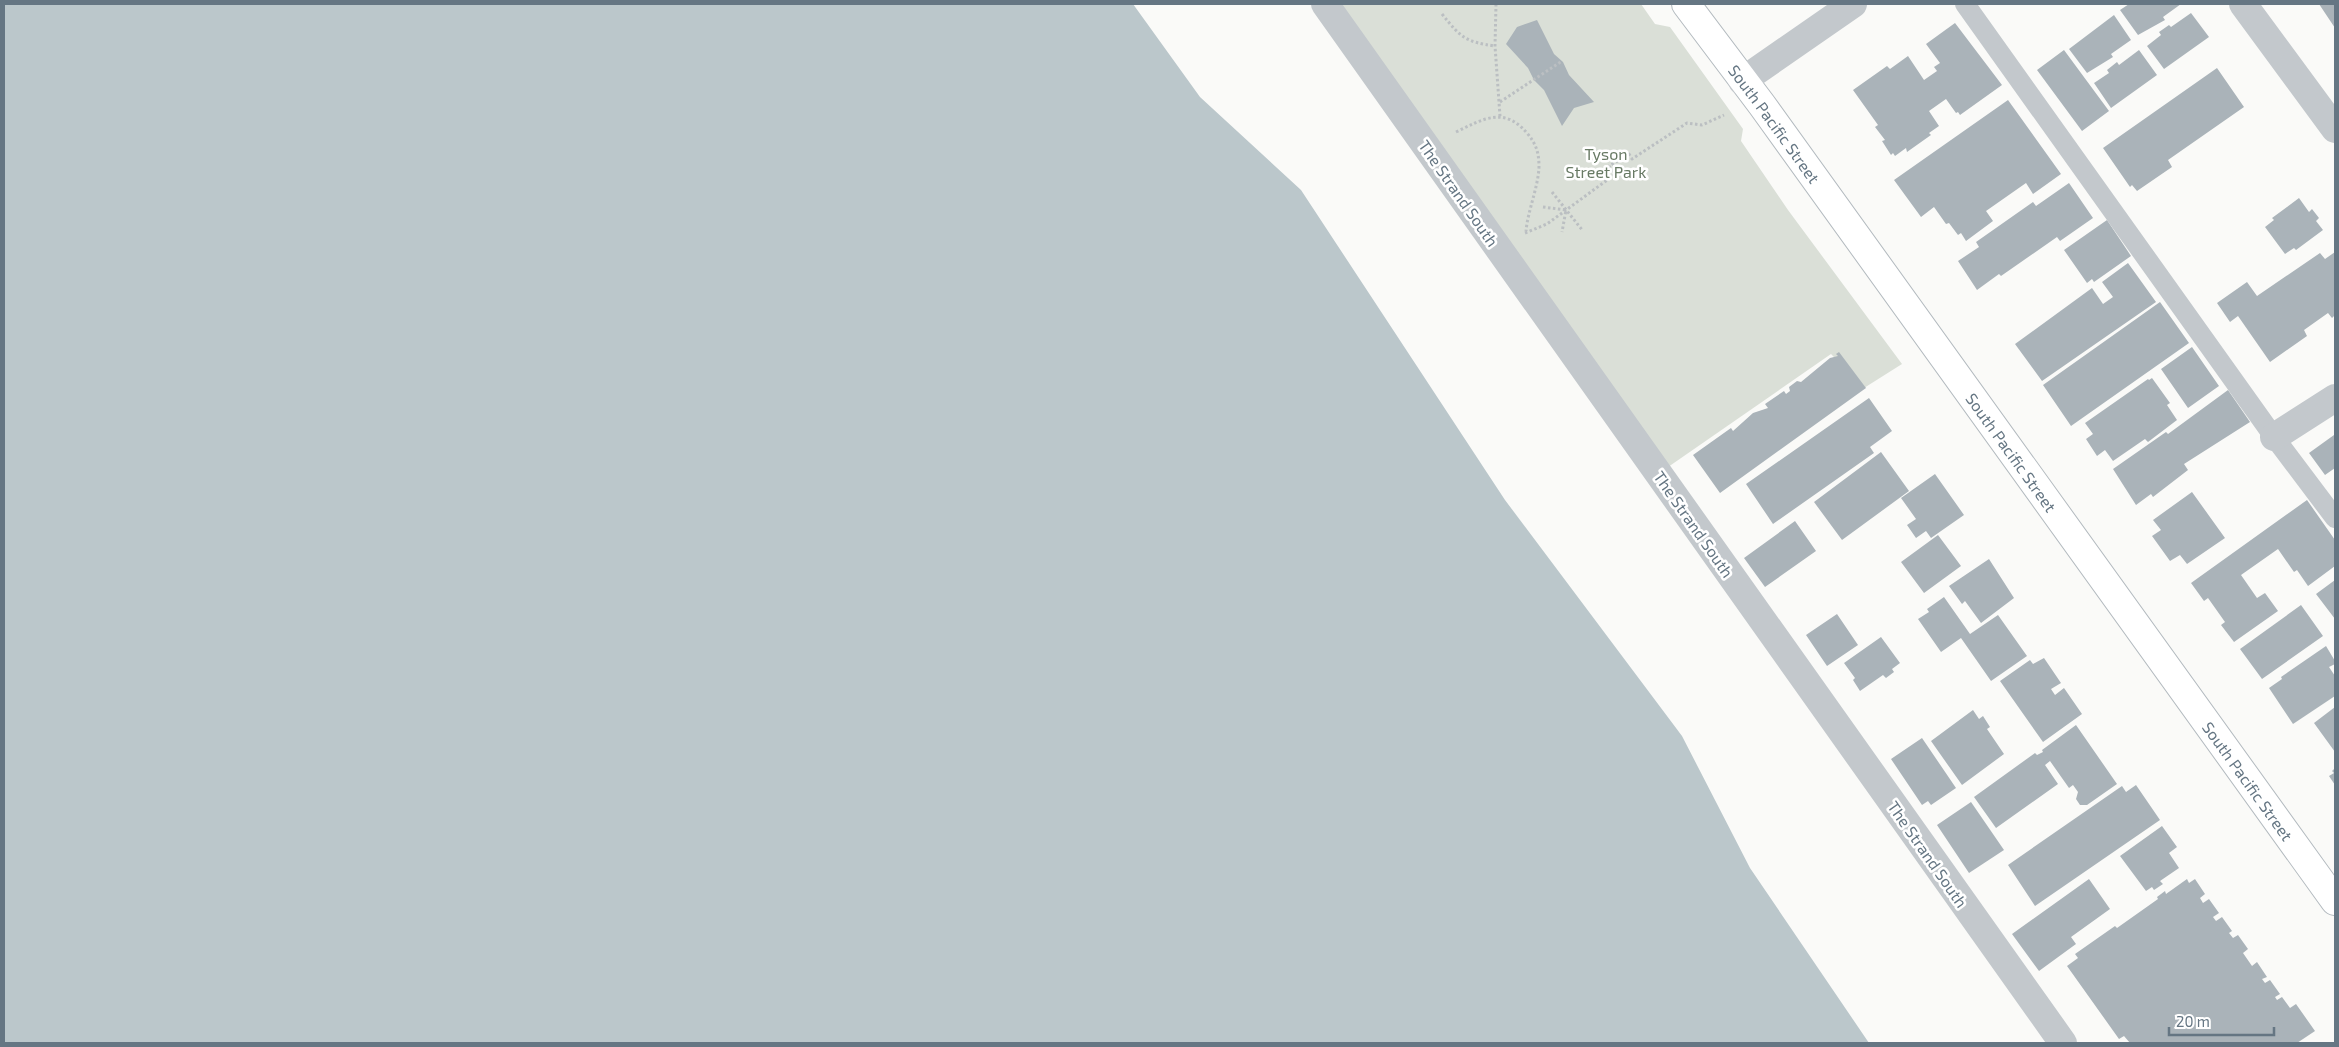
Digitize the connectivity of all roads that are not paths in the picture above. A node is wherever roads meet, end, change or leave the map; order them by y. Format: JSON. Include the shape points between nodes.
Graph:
{"nodes":[{"id":1,"x":1325,"y":4,"type":"edge"},
{"id":2,"x":1686,"y":4,"type":"edge"},
{"id":3,"x":1853,"y":4,"type":"edge"},
{"id":4,"x":1965,"y":4,"type":"edge"},
{"id":5,"x":2243,"y":4,"type":"edge"},
{"id":6,"x":1742,"y":81,"type":"junction"},
{"id":7,"x":2335,"y":130,"type":"edge"},
{"id":8,"x":2335,"y":398,"type":"edge"},
{"id":9,"x":2274,"y":437,"type":"junction"},
{"id":10,"x":2335,"y":518,"type":"edge"},
{"id":11,"x":2335,"y":901,"type":"edge"},
{"id":12,"x":2063,"y":1043,"type":"edge"}],
"edges":[{"from":1,"to":12,"type":"street","name":"The Strand South"},
{"from":2,"to":6,"type":"main road","name":"South Pacific Street"},
{"from":3,"to":6,"type":"street"},
{"from":4,"to":9,"type":"lane"},
{"from":5,"to":7,"type":"street"},
{"from":6,"to":11,"type":"main road","name":"South Pacific Street"},
{"from":8,"to":9,"type":"street"},
{"from":9,"to":10,"type":"lane"}]}
